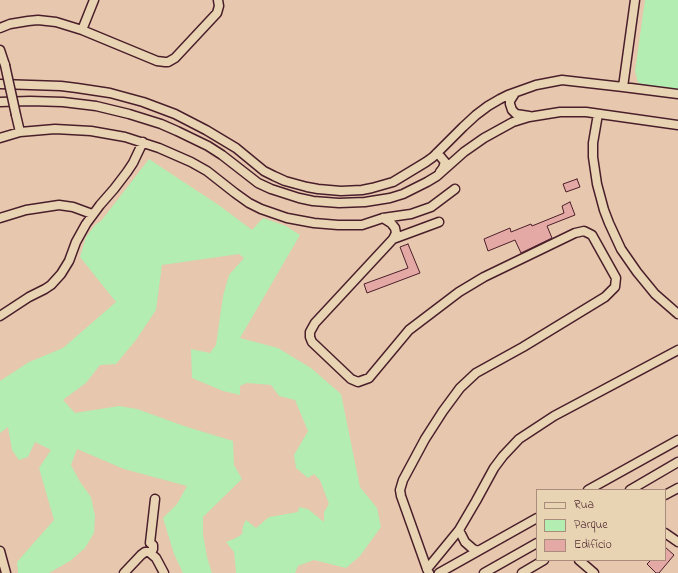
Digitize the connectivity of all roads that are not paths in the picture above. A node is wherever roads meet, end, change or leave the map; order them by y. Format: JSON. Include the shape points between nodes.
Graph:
{"nodes":[{"id":1,"x":94,"y":0,"type":"edge"},
{"id":2,"x":218,"y":0,"type":"edge"},
{"id":3,"x":635,"y":0,"type":"edge"},
{"id":4,"x":0,"y":28,"type":"edge"},
{"id":5,"x":82,"y":30,"type":"junction"},
{"id":6,"x":0,"y":50,"type":"edge"},
{"id":7,"x":0,"y":84,"type":"edge"},
{"id":8,"x":623,"y":87,"type":"junction"},
{"id":9,"x":516,"y":92,"type":"junction"},
{"id":10,"x":678,"y":94,"type":"edge"},
{"id":11,"x":0,"y":102,"type":"edge"},
{"id":12,"x":598,"y":114,"type":"junction"},
{"id":13,"x":529,"y":116,"type":"junction"},
{"id":14,"x":678,"y":125,"type":"edge"},
{"id":15,"x":20,"y":132,"type":"junction"},
{"id":16,"x":0,"y":138,"type":"edge"},
{"id":17,"x":143,"y":142,"type":"junction"},
{"id":18,"x":436,"y":154,"type":"junction"},
{"id":19,"x":437,"y":176,"type":"junction"},
{"id":20,"x":455,"y":189,"type":"dead end"},
{"id":21,"x":92,"y":214,"type":"junction"},
{"id":22,"x":0,"y":218,"type":"edge"},
{"id":23,"x":383,"y":218,"type":"junction"},
{"id":24,"x":439,"y":222,"type":"dead end"},
{"id":25,"x":393,"y":239,"type":"junction"},
{"id":26,"x":678,"y":314,"type":"edge"},
{"id":27,"x":0,"y":316,"type":"edge"},
{"id":28,"x":678,"y":350,"type":"edge"},
{"id":29,"x":678,"y":440,"type":"edge"},
{"id":30,"x":678,"y":462,"type":"edge"},
{"id":31,"x":678,"y":488,"type":"edge"},
{"id":32,"x":590,"y":489,"type":"edge"},
{"id":33,"x":632,"y":489,"type":"edge"},
{"id":34,"x":666,"y":494,"type":"edge"},
{"id":35,"x":155,"y":499,"type":"dead end"},
{"id":36,"x":536,"y":519,"type":"edge"},
{"id":37,"x":458,"y":530,"type":"junction"},
{"id":38,"x":666,"y":534,"type":"edge"},
{"id":39,"x":678,"y":542,"type":"edge"},
{"id":40,"x":536,"y":544,"type":"edge"},
{"id":41,"x":0,"y":551,"type":"edge"},
{"id":42,"x":478,"y":551,"type":"junction"},
{"id":43,"x":148,"y":553,"type":"junction"},
{"id":44,"x":542,"y":561,"type":"edge"},
{"id":45,"x":580,"y":561,"type":"edge"},
{"id":46,"x":428,"y":571,"type":"edge"},
{"id":47,"x":6,"y":573,"type":"edge"},
{"id":48,"x":124,"y":573,"type":"edge"},
{"id":49,"x":164,"y":573,"type":"edge"},
{"id":50,"x":439,"y":573,"type":"edge"},
{"id":51,"x":484,"y":573,"type":"edge"},
{"id":52,"x":522,"y":573,"type":"edge"},
{"id":53,"x":594,"y":573,"type":"edge"}],
"edges":[{"from":1,"to":5,"type":"street"},
{"from":2,"to":5,"type":"street","via":[[217,14],[175,58],[168,62],[157,62]]},
{"from":3,"to":8,"type":"street"},
{"from":4,"to":5,"type":"street","via":[[38,20],[56,22]]},
{"from":6,"to":15,"type":"street","bridge":true},
{"from":7,"to":18,"type":"street","via":[[77,88],[143,102],[175,114],[206,130],[274,176],[318,189],[351,191],[383,186]]},
{"from":8,"to":9,"type":"street","via":[[562,80]]},
{"from":8,"to":10,"type":"street"},
{"from":9,"to":13,"type":"street","via":[[510,101],[512,110],[516,114]]},
{"from":9,"to":18,"type":"street","via":[[476,115]]},
{"from":11,"to":19,"type":"street","via":[[46,101],[80,104],[145,119],[208,146],[258,183],[285,194],[313,201],[345,203],[378,200],[403,194]]},
{"from":12,"to":13,"type":"street","via":[[560,112]]},
{"from":12,"to":14,"type":"street"},
{"from":12,"to":26,"type":"street","via":[[592,143],[593,156],[597,184],[609,223],[636,272],[655,294]]},
{"from":13,"to":19,"type":"street","via":[[484,138]]},
{"from":15,"to":16,"type":"street"},
{"from":15,"to":17,"type":"street","via":[[73,130]]},
{"from":17,"to":21,"type":"street","via":[[118,185]]},
{"from":17,"to":23,"type":"street","via":[[191,162],[249,203],[281,216],[338,225],[362,224]]},
{"from":18,"to":19,"type":"street","via":[[445,162]]},
{"from":20,"to":23,"type":"street","via":[[431,207],[411,214]]},
{"from":21,"to":22,"type":"street","via":[[59,205],[26,210]]},
{"from":21,"to":27,"type":"street","via":[[65,268],[56,280]]},
{"from":23,"to":25,"type":"street","via":[[395,228]]},
{"from":24,"to":25,"type":"street"},
{"from":25,"to":46,"type":"street","via":[[310,332],[312,342],[351,379],[358,382],[369,378],[409,330],[459,292],[484,277],[575,233],[584,231],[592,235],[616,278],[615,287],[606,297],[476,373],[460,388],[443,411],[414,459],[400,490]]},
{"from":28,"to":37,"type":"street","via":[[554,416],[520,439],[494,468]]},
{"from":29,"to":32,"type":"street"},
{"from":30,"to":33,"type":"street"},
{"from":31,"to":34,"type":"street"},
{"from":35,"to":43,"type":"street","via":[[150,543],[144,546]]},
{"from":36,"to":42,"type":"street"},
{"from":37,"to":42,"type":"street","via":[[465,542]]},
{"from":37,"to":46,"type":"street"},
{"from":38,"to":39,"type":"street"},
{"from":40,"to":51,"type":"street"},
{"from":41,"to":47,"type":"street"},
{"from":42,"to":50,"type":"street"},
{"from":43,"to":48,"type":"street"},
{"from":43,"to":49,"type":"street","via":[[156,558]]},
{"from":44,"to":52,"type":"street"},
{"from":45,"to":53,"type":"street"}]}
